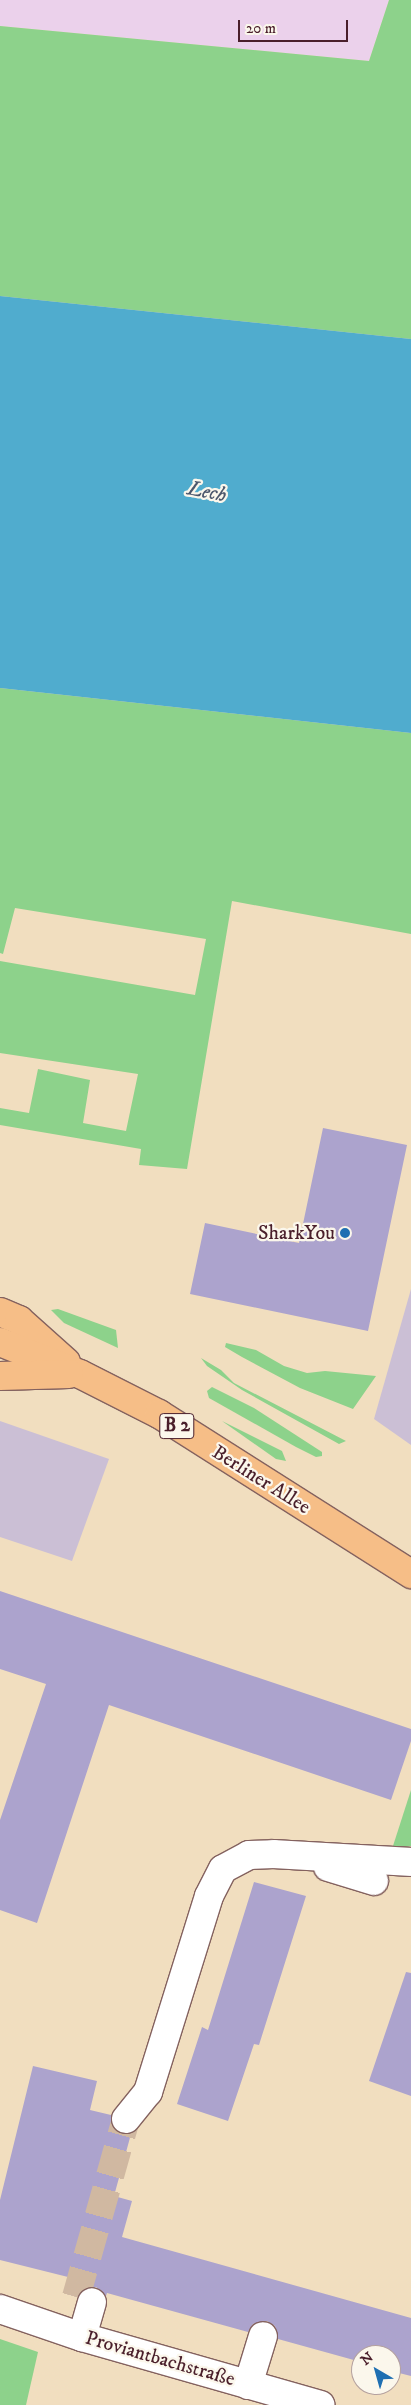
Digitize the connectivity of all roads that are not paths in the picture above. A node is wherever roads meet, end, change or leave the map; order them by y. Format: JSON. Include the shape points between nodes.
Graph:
{"nodes":[{"id":1,"x":0,"y":1312,"type":"edge"},
{"id":2,"x":0,"y":1342,"type":"edge"},
{"id":3,"x":80,"y":1374,"type":"junction"},
{"id":4,"x":0,"y":1376,"type":"edge"},
{"id":5,"x":411,"y":1574,"type":"edge"},
{"id":6,"x":291,"y":1855,"type":"junction"},
{"id":7,"x":411,"y":1862,"type":"edge"},
{"id":8,"x":374,"y":1881,"type":"dead end"},
{"id":9,"x":126,"y":2119,"type":"tunnel mouth"},
{"id":10,"x":84,"y":2299,"type":"tunnel mouth"},
{"id":11,"x":0,"y":2309,"type":"edge"},
{"id":12,"x":74,"y":2334,"type":"junction"},
{"id":13,"x":263,"y":2336,"type":"dead end"},
{"id":14,"x":248,"y":2384,"type":"junction"},
{"id":15,"x":321,"y":2405,"type":"edge"}],
"edges":[{"from":1,"to":3,"type":"main road","via":[[19,1320]]},
{"from":2,"to":3,"type":"main road","name":"Berliner Allee","number":"B 2"},
{"from":3,"to":4,"type":"main road"},
{"from":3,"to":5,"type":"main road","name":"Berliner Allee","number":"B 2","via":[[159,1414]]},
{"from":6,"to":7,"type":"street"},
{"from":6,"to":8,"type":"street"},
{"from":6,"to":9,"type":"street","via":[[249,1855],[223,1870],[209,1896],[148,2092]]},
{"from":10,"to":12,"type":"street"},
{"from":11,"to":12,"type":"street","name":"Proviantbachstraße"},
{"from":12,"to":14,"type":"street","name":"Proviantbachstraße"},
{"from":13,"to":14,"type":"street"},
{"from":14,"to":15,"type":"street","name":"Proviantbachstraße"}]}
